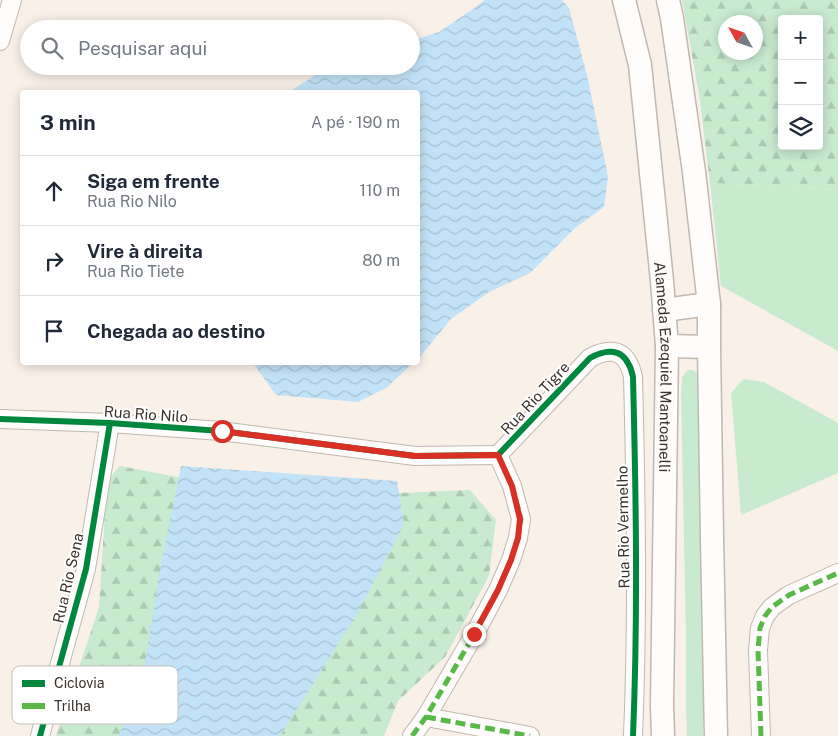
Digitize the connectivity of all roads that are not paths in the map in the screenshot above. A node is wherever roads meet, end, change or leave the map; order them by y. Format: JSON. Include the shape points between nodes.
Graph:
{"nodes":[{"id":1,"x":12,"y":0,"type":"edge"},
{"id":2,"x":624,"y":0,"type":"edge"},
{"id":3,"x":668,"y":0,"type":"edge"},
{"id":4,"x":0,"y":41,"type":"edge"},
{"id":5,"x":709,"y":304,"type":"junction"},
{"id":6,"x":664,"y":310,"type":"junction"},
{"id":7,"x":667,"y":346,"type":"junction"},
{"id":8,"x":709,"y":347,"type":"junction"},
{"id":9,"x":590,"y":358,"type":"joint"},
{"id":10,"x":0,"y":419,"type":"edge"},
{"id":11,"x":110,"y":423,"type":"junction"},
{"id":12,"x":498,"y":455,"type":"junction"},
{"id":13,"x":838,"y":573,"type":"edge"},
{"id":14,"x":59,"y":666,"type":"edge"},
{"id":15,"x":426,"y":717,"type":"junction"},
{"id":16,"x":412,"y":736,"type":"edge"},
{"id":17,"x":523,"y":736,"type":"edge"},
{"id":18,"x":530,"y":736,"type":"edge"},
{"id":19,"x":633,"y":736,"type":"edge"},
{"id":20,"x":663,"y":736,"type":"edge"},
{"id":21,"x":716,"y":736,"type":"edge"},
{"id":22,"x":761,"y":736,"type":"edge"}],
"edges":[{"from":1,"to":4,"type":"street"},
{"from":2,"to":6,"type":"main road","name":"Alameda Ezequiel Mantoanelli","via":[[640,65]]},
{"from":3,"to":5,"type":"main road","via":[[694,172]]},
{"from":5,"to":6,"type":"main road"},
{"from":5,"to":8,"type":"main road"},
{"from":6,"to":7,"type":"main road","name":"Alameda Ezequiel Mantoanelli"},
{"from":7,"to":8,"type":"main road"},
{"from":7,"to":20,"type":"main road","name":"Alameda Ezequiel Mantoanelli"},
{"from":8,"to":21,"type":"main road"},
{"from":9,"to":12,"type":"street","name":"Rua Rio Tigre"},
{"from":9,"to":19,"type":"street","name":"Rua Rio Vermelho","via":[[608,351],[616,353],[629,364],[633,377],[636,552]]},
{"from":10,"to":11,"type":"street","name":"Rua Rio Nilo"},
{"from":11,"to":12,"type":"street","name":"Rua Rio Nilo","via":[[222,431],[415,456]]},
{"from":11,"to":14,"type":"street","name":"Rua Rio Sena","via":[[86,569]]},
{"from":12,"to":15,"type":"street","via":[[512,486],[520,519],[518,538],[498,590]]},
{"from":13,"to":22,"type":"street","via":[[789,595],[765,616],[758,650]]},
{"from":15,"to":16,"type":"street"},
{"from":15,"to":17,"type":"street"},
{"from":17,"to":18,"type":"street"}]}
